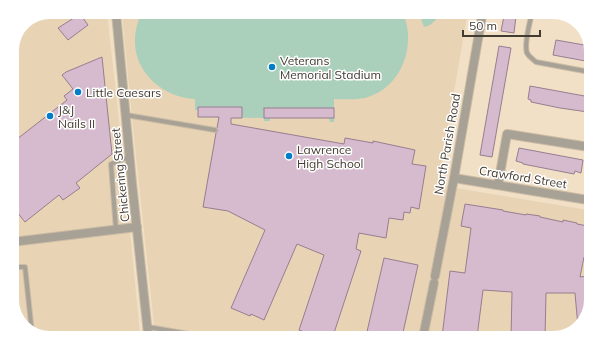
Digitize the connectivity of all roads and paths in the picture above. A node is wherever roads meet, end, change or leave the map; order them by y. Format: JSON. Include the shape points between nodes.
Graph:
{"nodes":[{"id":1,"x":117,"y":19,"type":"edge"},
{"id":2,"x":481,"y":19,"type":"edge"},
{"id":3,"x":531,"y":19,"type":"edge"},
{"id":4,"x":584,"y":71,"type":"edge"},
{"id":5,"x":126,"y":115,"type":"junction"},
{"id":6,"x":215,"y":130,"type":"dead end"},
{"id":7,"x":584,"y":146,"type":"edge"},
{"id":8,"x":130,"y":157,"type":"junction"},
{"id":9,"x":454,"y":178,"type":"junction"},
{"id":10,"x":498,"y":184,"type":"junction"},
{"id":11,"x":584,"y":199,"type":"edge"},
{"id":12,"x":137,"y":227,"type":"junction"},
{"id":13,"x":116,"y":230,"type":"junction"},
{"id":14,"x":19,"y":241,"type":"edge"},
{"id":15,"x":19,"y":267,"type":"edge"},
{"id":16,"x":31,"y":324,"type":"edge"},
{"id":17,"x":148,"y":330,"type":"edge"},
{"id":18,"x":424,"y":331,"type":"edge"}],
"edges":[{"from":1,"to":5,"type":"street","name":"Chickering Street"},
{"from":2,"to":9,"type":"street","name":"North Parish Road"},
{"from":3,"to":4,"type":"lane","via":[[527,52],[531,58],[536,62]]},
{"from":5,"to":6,"type":"lane"},
{"from":5,"to":8,"type":"street","name":"Chickering Street"},
{"from":7,"to":10,"type":"street","via":[[507,134]]},
{"from":8,"to":12,"type":"street","name":"Chickering Street"},
{"from":8,"to":13,"type":"lane","via":[[111,164]]},
{"from":9,"to":10,"type":"street","name":"Crawford Street"},
{"from":9,"to":18,"type":"street","name":"North Parish Road"},
{"from":10,"to":11,"type":"street","name":"Crawford Street"},
{"from":12,"to":13,"type":"street"},
{"from":12,"to":17,"type":"street","name":"Chickering Street"},
{"from":13,"to":14,"type":"street"},
{"from":15,"to":16,"type":"lane","via":[[25,267]]}]}
